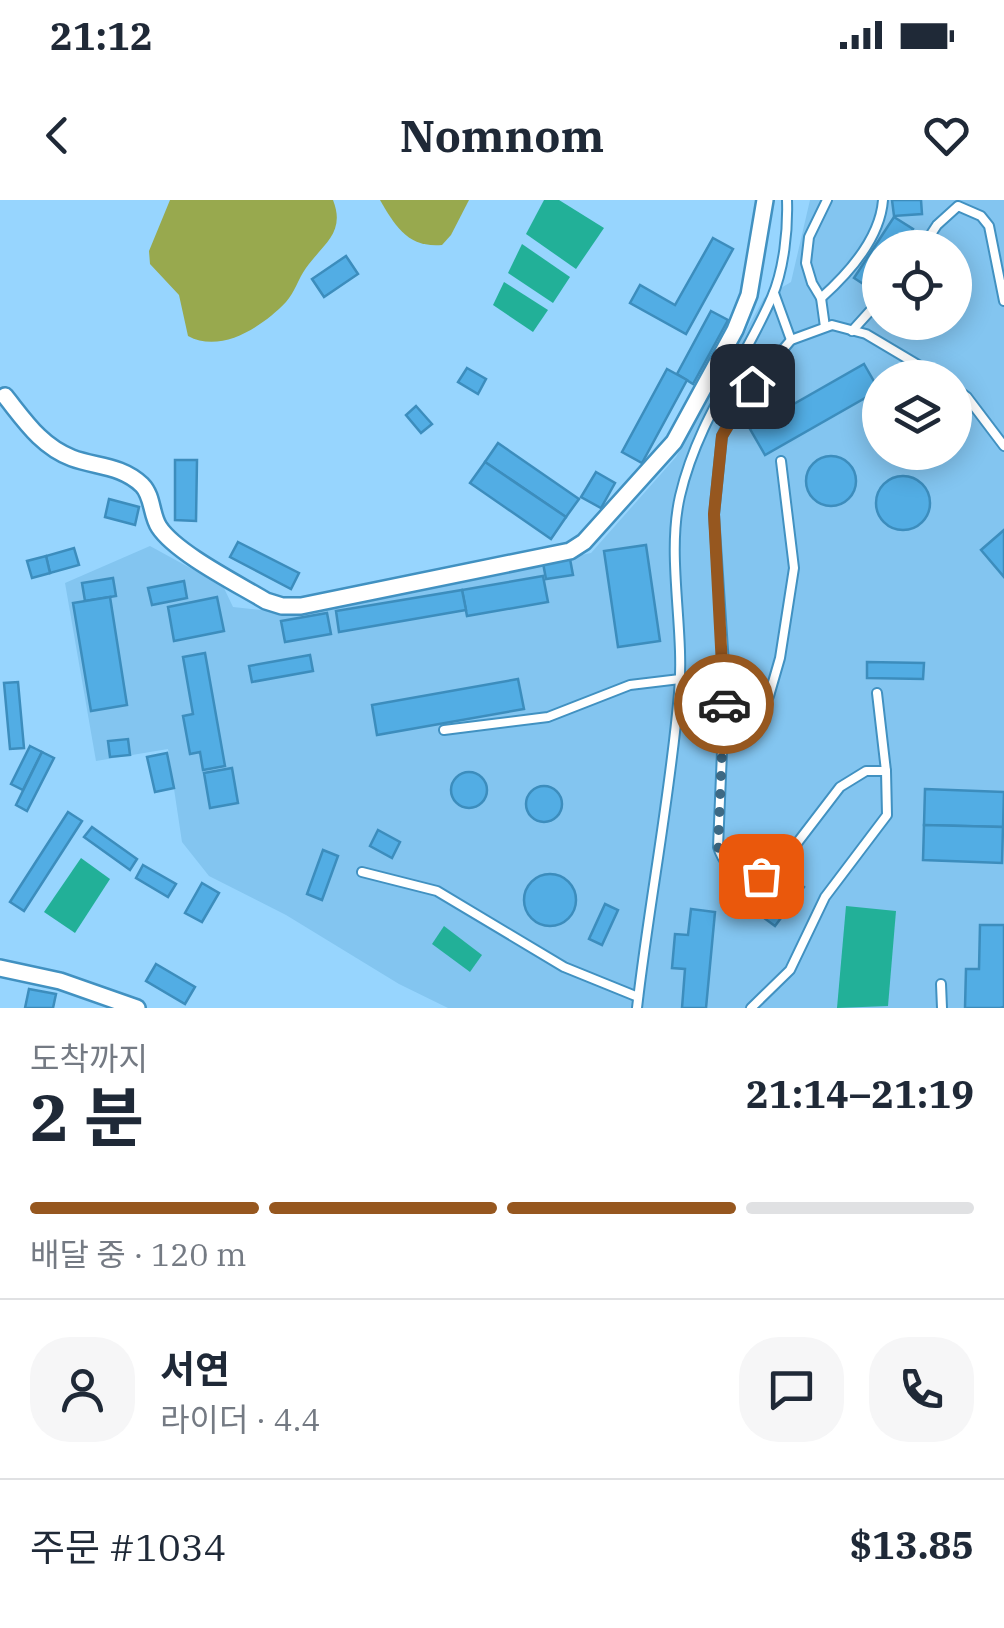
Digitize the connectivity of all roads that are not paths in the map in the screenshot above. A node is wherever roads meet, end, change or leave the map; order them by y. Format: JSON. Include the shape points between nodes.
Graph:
{"nodes":[{"id":1,"x":765,"y":200,"type":"edge"},
{"id":2,"x":788,"y":200,"type":"edge"},
{"id":3,"x":826,"y":200,"type":"edge"},
{"id":4,"x":883,"y":200,"type":"edge"},
{"id":5,"x":934,"y":230,"type":"edge"},
{"id":6,"x":774,"y":293,"type":"junction"},
{"id":7,"x":821,"y":298,"type":"junction"},
{"id":8,"x":1004,"y":301,"type":"edge"},
{"id":9,"x":862,"y":320,"type":"edge"},
{"id":10,"x":824,"y":328,"type":"junction"},
{"id":11,"x":852,"y":331,"type":"junction"},
{"id":12,"x":791,"y":340,"type":"junction"},
{"id":13,"x":910,"y":360,"type":"edge"},
{"id":14,"x":3,"y":395,"type":"edge"},
{"id":15,"x":972,"y":404,"type":"edge"},
{"id":16,"x":1004,"y":446,"type":"edge"},
{"id":17,"x":781,"y":461,"type":"dead end"},
{"id":18,"x":680,"y":679,"type":"junction"},
{"id":19,"x":878,"y":693,"type":"dead end"},
{"id":20,"x":444,"y":730,"type":"dead end"},
{"id":21,"x":723,"y":732,"type":"junction"},
{"id":22,"x":886,"y":771,"type":"junction"},
{"id":23,"x":362,"y":872,"type":"dead end"},
{"id":24,"x":0,"y":968,"type":"edge"},
{"id":25,"x":941,"y":984,"type":"dead end"},
{"id":26,"x":638,"y":997,"type":"junction"},
{"id":27,"x":137,"y":1008,"type":"edge"},
{"id":28,"x":636,"y":1008,"type":"edge"},
{"id":29,"x":751,"y":1008,"type":"edge"},
{"id":30,"x":942,"y":1008,"type":"edge"}],
"edges":[{"from":1,"to":14,"type":"street","via":[[749,294],[674,442],[570,551],[282,606],[172,541],[158,526],[145,488],[125,472],[57,450],[34,434]]},
{"from":2,"to":6,"type":"lane"},
{"from":3,"to":7,"type":"lane","via":[[809,237],[806,264]]},
{"from":4,"to":7,"type":"lane","via":[[870,242]]},
{"from":5,"to":8,"type":"lane","via":[[958,206],[981,216],[989,226]]},
{"from":6,"to":12,"type":"lane"},
{"from":6,"to":18,"type":"lane","via":[[718,394],[680,497]]},
{"from":7,"to":10,"type":"lane"},
{"from":9,"to":11,"type":"lane"},
{"from":10,"to":11,"type":"lane"},
{"from":10,"to":12,"type":"lane"},
{"from":11,"to":13,"type":"lane"},
{"from":12,"to":21,"type":"lane","via":[[722,436],[714,514]]},
{"from":15,"to":16,"type":"lane"},
{"from":17,"to":21,"type":"lane","via":[[794,568],[780,658],[758,714]]},
{"from":18,"to":20,"type":"lane","via":[[630,685],[548,716]]},
{"from":18,"to":26,"type":"lane"},
{"from":19,"to":22,"type":"lane"},
{"from":21,"to":22,"type":"lane","via":[[718,847],[728,868],[749,877],[778,868],[840,787],[866,770]]},
{"from":22,"to":29,"type":"lane","via":[[887,814],[878,830],[825,897],[790,970]]},
{"from":23,"to":26,"type":"lane","via":[[437,891],[564,967]]},
{"from":24,"to":27,"type":"street"},
{"from":25,"to":30,"type":"lane"},
{"from":26,"to":28,"type":"lane"}]}
